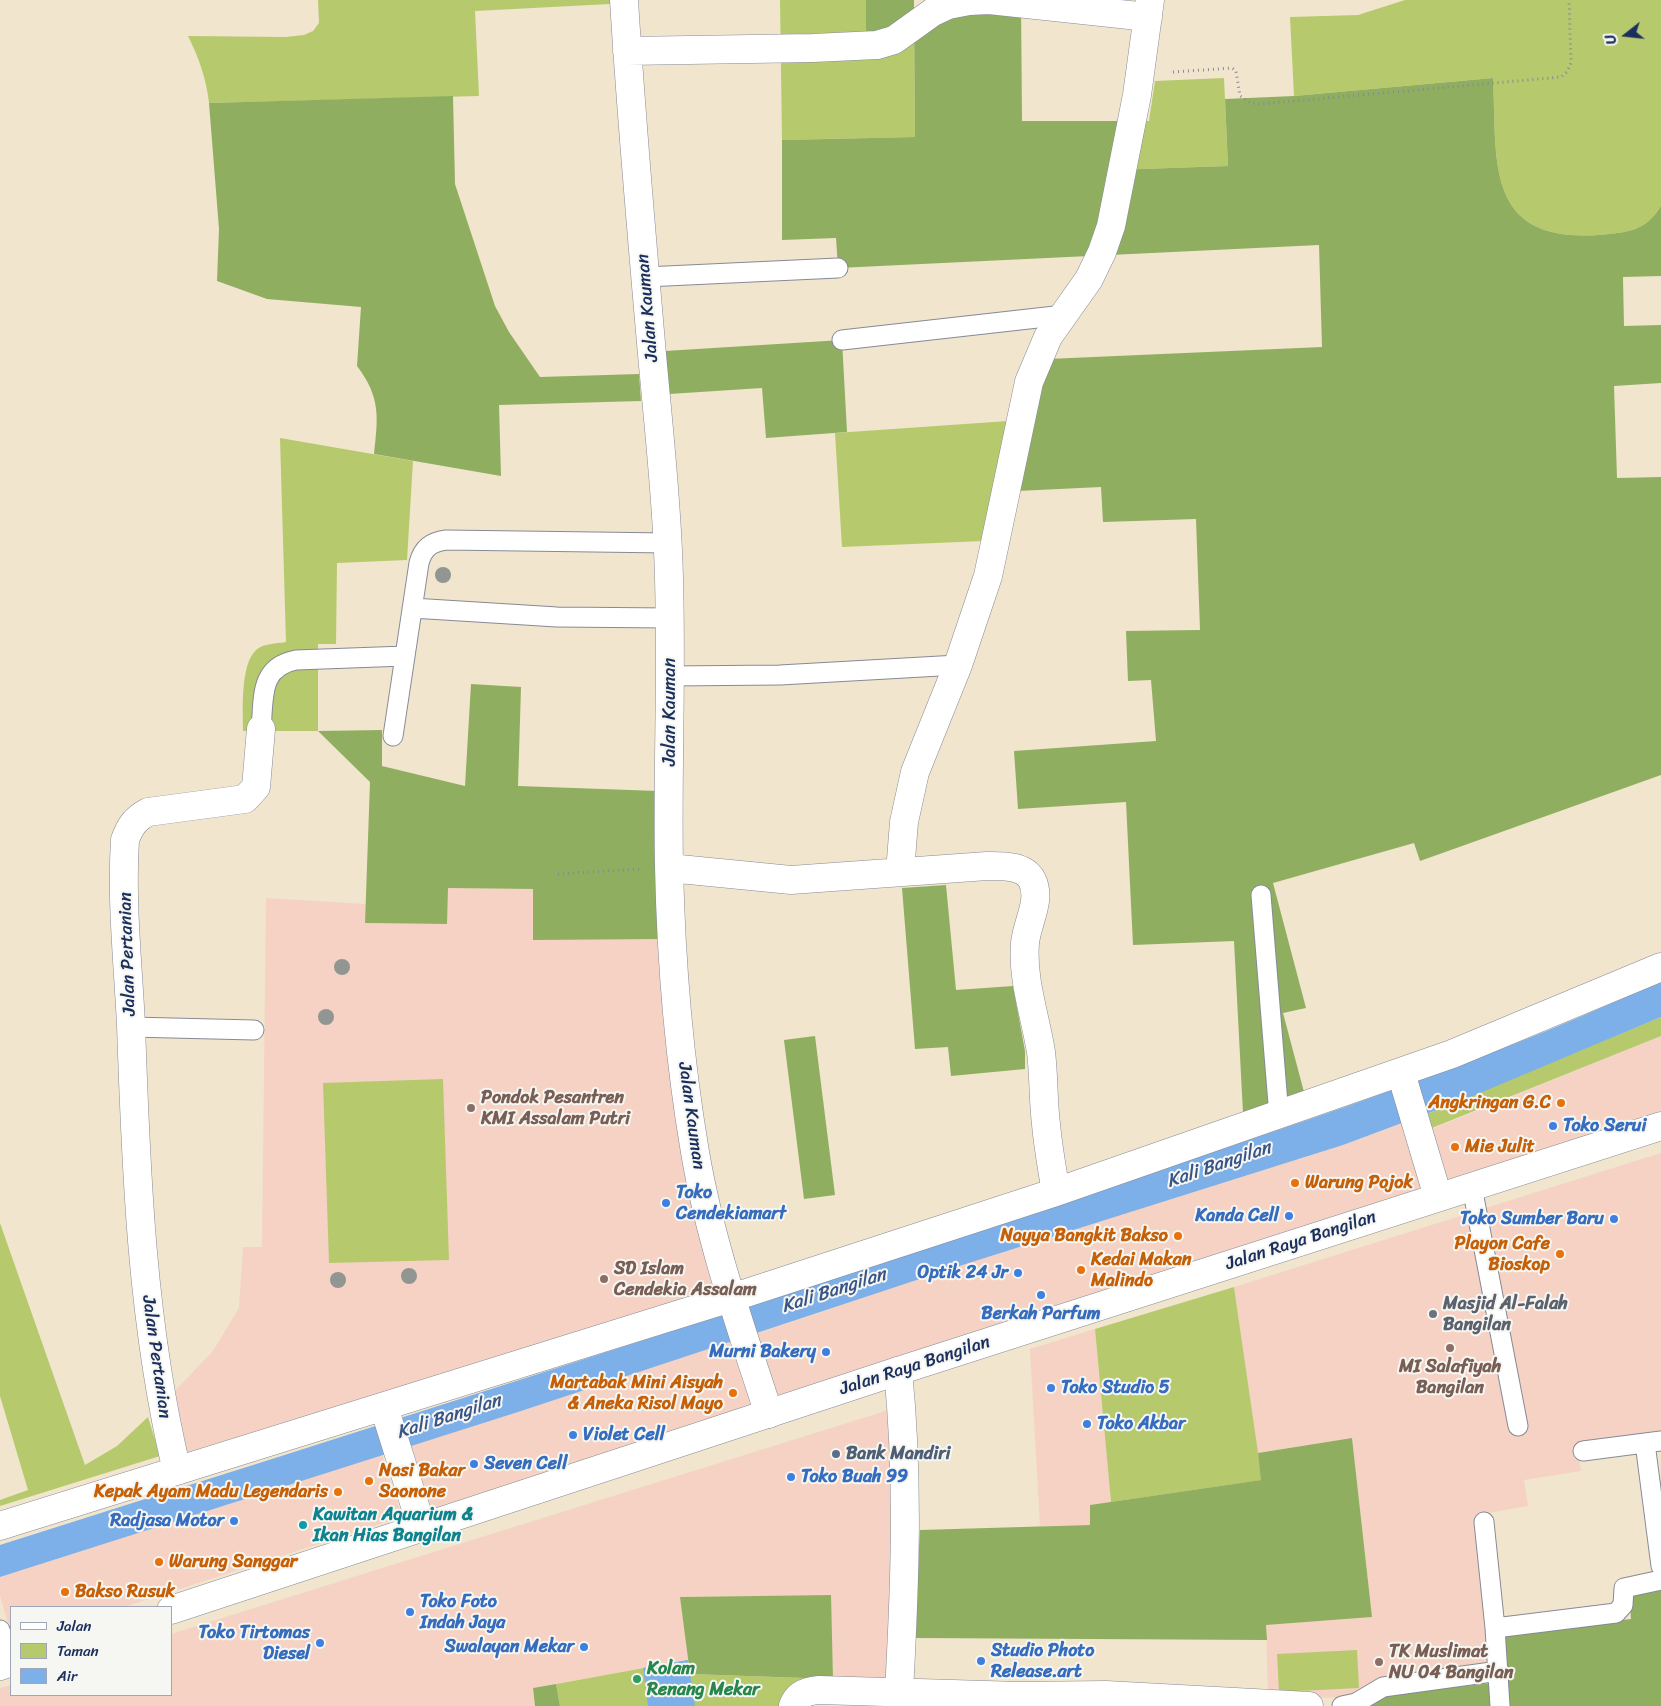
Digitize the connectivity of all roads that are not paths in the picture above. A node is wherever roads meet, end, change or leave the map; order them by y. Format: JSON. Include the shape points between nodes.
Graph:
{"nodes":[{"id":1,"x":624,"y":0,"type":"edge"},
{"id":2,"x":1149,"y":9,"type":"edge"},
{"id":3,"x":627,"y":51,"type":"junction"},
{"id":4,"x":838,"y":268,"type":"dead end"},
{"id":5,"x":645,"y":277,"type":"junction"},
{"id":6,"x":1064,"y":315,"type":"junction"},
{"id":7,"x":842,"y":340,"type":"dead end"},
{"id":8,"x":668,"y":543,"type":"junction"},
{"id":9,"x":412,"y":608,"type":"junction"},
{"id":10,"x":670,"y":618,"type":"junction"},
{"id":11,"x":405,"y":656,"type":"junction"},
{"id":12,"x":958,"y":665,"type":"junction"},
{"id":13,"x":670,"y":676,"type":"junction"},
{"id":14,"x":261,"y":729,"type":"joint"},
{"id":15,"x":393,"y":736,"type":"dead end"},
{"id":16,"x":669,"y":868,"type":"junction"},
{"id":17,"x":900,"y":872,"type":"junction"},
{"id":18,"x":1262,"y":895,"type":"dead end"},
{"id":19,"x":1661,"y":967,"type":"edge"},
{"id":20,"x":131,"y":1027,"type":"junction"},
{"id":21,"x":254,"y":1030,"type":"dead end"},
{"id":22,"x":1402,"y":1076,"type":"junction"},
{"id":23,"x":1279,"y":1116,"type":"junction"},
{"id":24,"x":1661,"y":1126,"type":"edge"},
{"id":25,"x":1472,"y":1187,"type":"junction"},
{"id":26,"x":1056,"y":1192,"type":"junction"},
{"id":27,"x":1438,"y":1197,"type":"junction"},
{"id":28,"x":733,"y":1303,"type":"junction"},
{"id":29,"x":898,"y":1371,"type":"junction"},
{"id":30,"x":386,"y":1411,"type":"junction"},
{"id":31,"x":769,"y":1414,"type":"junction"},
{"id":32,"x":1518,"y":1426,"type":"dead end"},
{"id":33,"x":1653,"y":1442,"type":"edge"},
{"id":34,"x":1583,"y":1451,"type":"dead end"},
{"id":35,"x":177,"y":1471,"type":"junction"},
{"id":36,"x":1484,"y":1522,"type":"dead end"},
{"id":37,"x":0,"y":1526,"type":"edge"},
{"id":38,"x":422,"y":1528,"type":"junction"},
{"id":39,"x":1661,"y":1566,"type":"edge"},
{"id":40,"x":1661,"y":1580,"type":"edge"},
{"id":41,"x":172,"y":1610,"type":"edge"},
{"id":42,"x":1495,"y":1628,"type":"junction"},
{"id":43,"x":0,"y":1630,"type":"edge"},
{"id":44,"x":7,"y":1663,"type":"edge"},
{"id":45,"x":1498,"y":1671,"type":"junction"},
{"id":46,"x":899,"y":1692,"type":"junction"},
{"id":47,"x":1019,"y":1701,"type":"edge"},
{"id":48,"x":793,"y":1706,"type":"edge"},
{"id":49,"x":1309,"y":1706,"type":"edge"},
{"id":50,"x":1342,"y":1706,"type":"edge"},
{"id":51,"x":1500,"y":1706,"type":"edge"}],
"edges":[{"from":1,"to":3,"type":"street","name":"Jalan Kauman"},
{"from":2,"to":3,"type":"street","via":[[968,1],[933,12],[894,40],[877,45]]},
{"from":2,"to":6,"type":"street","via":[[1140,74],[1110,226],[1089,278]]},
{"from":3,"to":5,"type":"street","name":"Jalan Kauman"},
{"from":4,"to":5,"type":"lane"},
{"from":5,"to":8,"type":"street","name":"Jalan Kauman"},
{"from":6,"to":7,"type":"lane"},
{"from":6,"to":12,"type":"street","via":[[1048,337],[1029,382],[998,537]]},
{"from":8,"to":9,"type":"lane","via":[[439,541],[431,544],[421,556]]},
{"from":8,"to":10,"type":"street","name":"Jalan Kauman"},
{"from":9,"to":10,"type":"lane"},
{"from":9,"to":11,"type":"lane"},
{"from":10,"to":13,"type":"street","name":"Jalan Kauman"},
{"from":11,"to":14,"type":"lane","name":"Jalan Pertanian","via":[[283,662],[268,677]]},
{"from":11,"to":15,"type":"lane"},
{"from":12,"to":13,"type":"lane","via":[[780,675]]},
{"from":12,"to":17,"type":"street","via":[[915,772],[904,822]]},
{"from":13,"to":16,"type":"street","name":"Jalan Kauman"},
{"from":14,"to":20,"type":"street","name":"Jalan Pertanian","via":[[256,787],[245,800],[148,812],[129,827],[124,854]]},
{"from":16,"to":17,"type":"street","via":[[791,880]]},
{"from":16,"to":28,"type":"street","name":"Jalan Kauman","via":[[676,1003],[689,1114],[706,1206]]},
{"from":17,"to":26,"type":"street","via":[[987,866],[1008,867],[1023,871],[1030,877],[1035,888],[1035,902],[1026,941],[1025,964],[1041,1053],[1046,1124]]},
{"from":18,"to":23,"type":"lane"},
{"from":19,"to":22,"type":"street"},
{"from":20,"to":21,"type":"lane"},
{"from":20,"to":35,"type":"street","name":"Jalan Pertanian","via":[[144,1270],[163,1415]]},
{"from":22,"to":23,"type":"street"},
{"from":22,"to":27,"type":"street"},
{"from":23,"to":26,"type":"street"},
{"from":24,"to":25,"type":"street","name":"Jalan Raya Bangilan"},
{"from":25,"to":27,"type":"street","name":"Jalan Raya Bangilan"},
{"from":25,"to":32,"type":"lane"},
{"from":26,"to":28,"type":"street"},
{"from":27,"to":29,"type":"street","name":"Jalan Raya Bangilan"},
{"from":28,"to":30,"type":"street"},
{"from":28,"to":31,"type":"street","name":"Jalan Kauman"},
{"from":29,"to":31,"type":"street","name":"Jalan Raya Bangilan"},
{"from":29,"to":46,"type":"street","via":[[903,1418],[906,1543]]},
{"from":30,"to":35,"type":"street"},
{"from":30,"to":38,"type":"street"},
{"from":31,"to":38,"type":"street","name":"Jalan Raya Bangilan"},
{"from":33,"to":34,"type":"lane"},
{"from":33,"to":39,"type":"lane"},
{"from":35,"to":37,"type":"street"},
{"from":36,"to":42,"type":"lane"},
{"from":38,"to":41,"type":"street","name":"Jalan Raya Bangilan"},
{"from":40,"to":42,"type":"lane","via":[[1624,1588],[1623,1605],[1616,1613]]},
{"from":42,"to":45,"type":"lane"},
{"from":43,"to":44,"type":"lane"},
{"from":45,"to":50,"type":"lane","via":[[1383,1686],[1356,1703]]},
{"from":45,"to":51,"type":"lane"},
{"from":46,"to":47,"type":"street"},
{"from":46,"to":48,"type":"street","via":[[810,1690],[797,1697]]},
{"from":47,"to":49,"type":"street","via":[[1106,1695]]}]}
